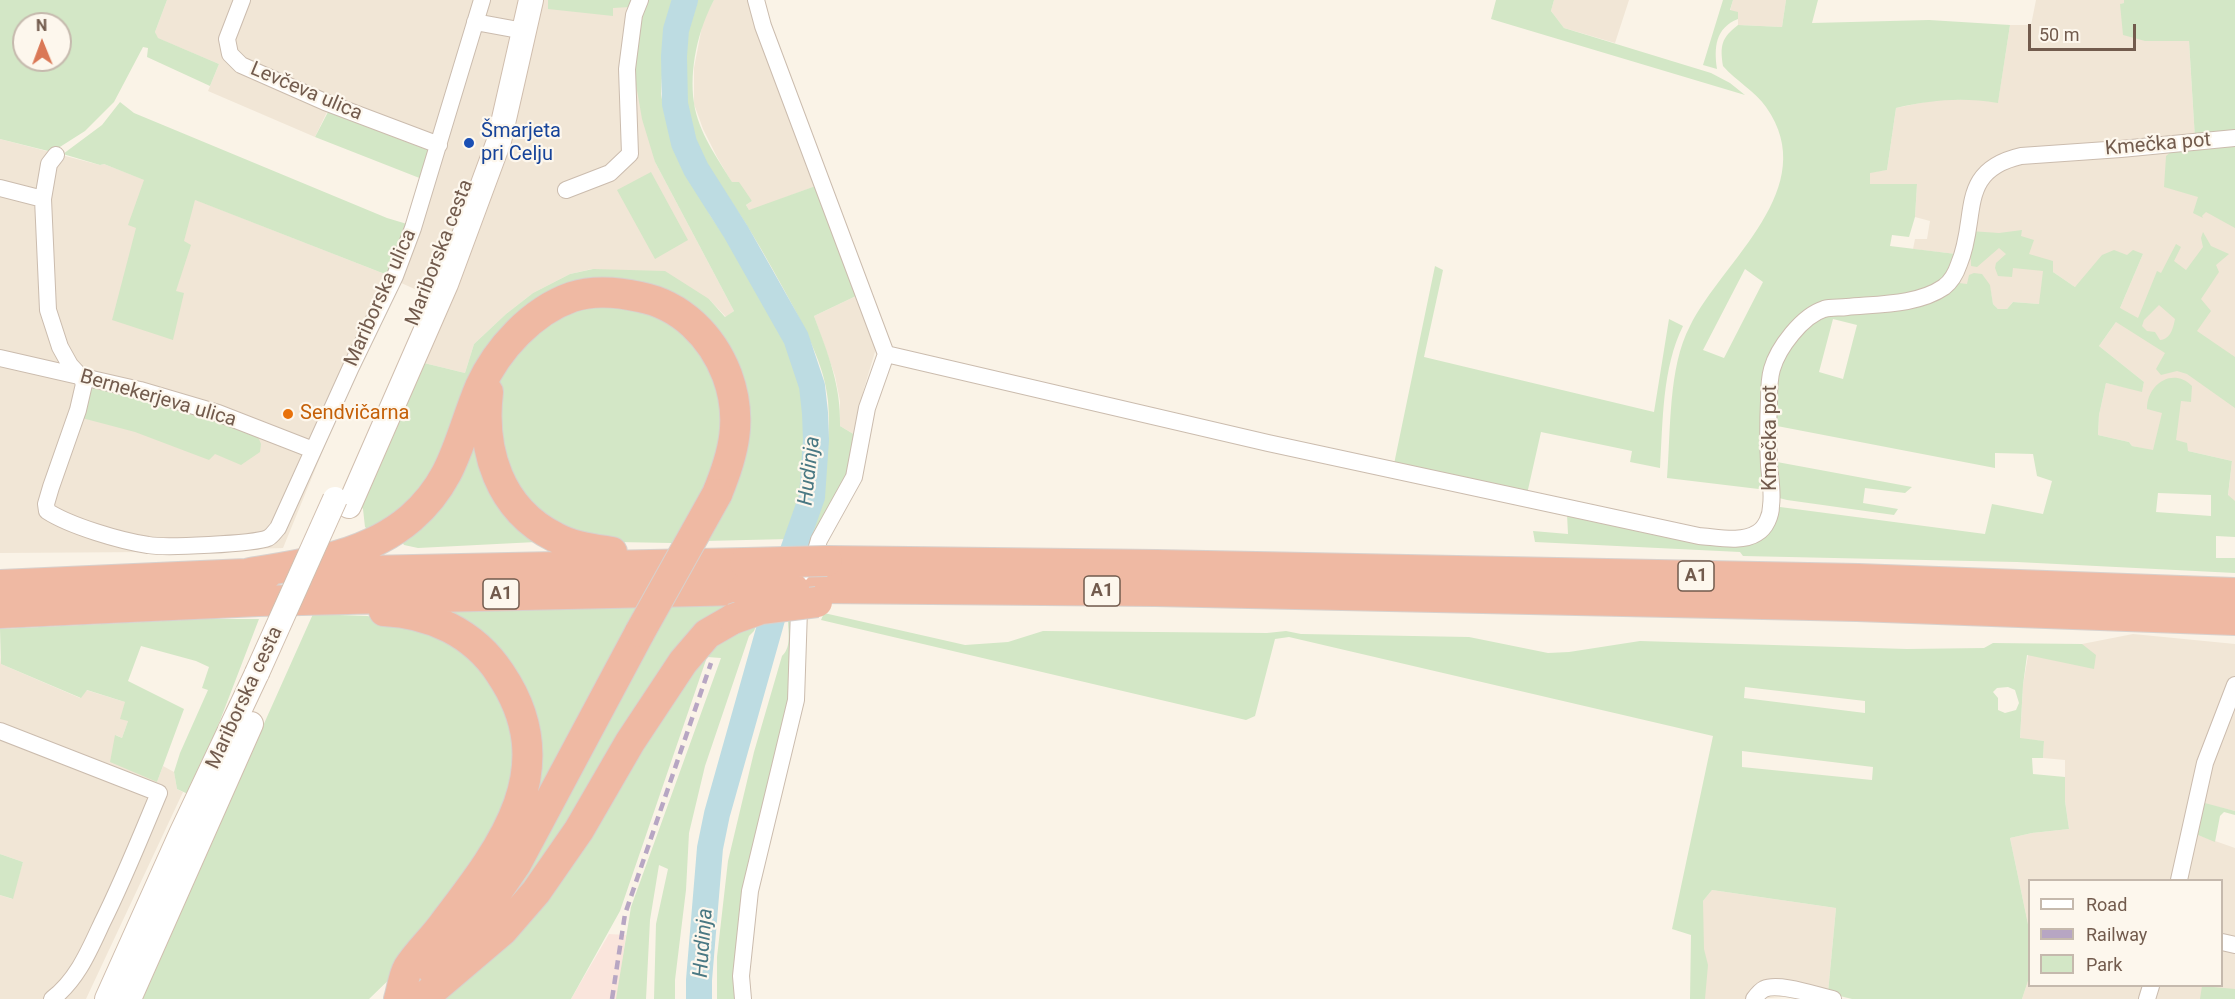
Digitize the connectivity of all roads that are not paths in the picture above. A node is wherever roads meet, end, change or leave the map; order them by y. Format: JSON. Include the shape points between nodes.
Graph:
{"nodes":[{"id":1,"x":242,"y":0,"type":"edge"},
{"id":2,"x":482,"y":0,"type":"edge"},
{"id":3,"x":531,"y":0,"type":"edge"},
{"id":4,"x":640,"y":0,"type":"edge"},
{"id":5,"x":756,"y":0,"type":"edge"},
{"id":6,"x":475,"y":22,"type":"junction"},
{"id":7,"x":522,"y":39,"type":"junction"},
{"id":8,"x":2235,"y":138,"type":"edge"},
{"id":9,"x":439,"y":145,"type":"junction"},
{"id":10,"x":56,"y":155,"type":"dead end"},
{"id":11,"x":0,"y":188,"type":"edge"},
{"id":12,"x":566,"y":190,"type":"dead end"},
{"id":13,"x":43,"y":199,"type":"junction"},
{"id":14,"x":886,"y":354,"type":"junction"},
{"id":15,"x":499,"y":355,"type":"junction"},
{"id":16,"x":0,"y":358,"type":"edge"},
{"id":17,"x":81,"y":377,"type":"junction"},
{"id":18,"x":313,"y":450,"type":"junction"},
{"id":19,"x":652,"y":564,"type":"junction"},
{"id":20,"x":744,"y":576,"type":"junction"},
{"id":21,"x":821,"y":584,"type":"junction"},
{"id":22,"x":0,"y":585,"type":"edge"},
{"id":23,"x":254,"y":587,"type":"junction"},
{"id":24,"x":2235,"y":593,"type":"edge"},
{"id":25,"x":0,"y":613,"type":"edge"},
{"id":26,"x":2235,"y":620,"type":"edge"},
{"id":27,"x":265,"y":676,"type":"junction"},
{"id":28,"x":2235,"y":685,"type":"edge"},
{"id":29,"x":0,"y":731,"type":"edge"},
{"id":30,"x":2179,"y":879,"type":"edge"},
{"id":31,"x":52,"y":999,"type":"edge"},
{"id":32,"x":107,"y":999,"type":"edge"},
{"id":33,"x":129,"y":999,"type":"edge"},
{"id":34,"x":401,"y":999,"type":"edge"},
{"id":35,"x":422,"y":999,"type":"edge"},
{"id":36,"x":743,"y":999,"type":"edge"},
{"id":37,"x":1754,"y":999,"type":"edge"},
{"id":38,"x":1833,"y":999,"type":"edge"}],
"edges":[{"from":1,"to":9,"type":"street","name":"Levčeva ulica","via":[[227,39],[230,54],[241,66]]},
{"from":2,"to":6,"type":"street","name":"Mariborska ulica"},
{"from":3,"to":7,"type":"main road","name":"Mariborska cesta"},
{"from":4,"to":12,"type":"street","via":[[634,15],[627,69],[630,154],[610,173]]},
{"from":5,"to":14,"type":"street"},
{"from":6,"to":7,"type":"street"},
{"from":6,"to":9,"type":"street","name":"Mariborska ulica"},
{"from":7,"to":27,"type":"main road","name":"Mariborska cesta","via":[[495,152],[446,284],[342,502]]},
{"from":8,"to":14,"type":"street","name":"Kmečka pot","via":[[2021,156],[1987,170],[1976,185],[1963,256],[1955,276],[1945,286],[1898,302],[1823,309],[1791,334],[1771,370],[1768,433],[1772,507],[1758,533],[1744,538],[1699,536],[1268,443]]},
{"from":9,"to":18,"type":"street","name":"Mariborska ulica","via":[[395,276]]},
{"from":10,"to":13,"type":"street","via":[[49,164]]},
{"from":11,"to":13,"type":"street"},
{"from":13,"to":17,"type":"street","via":[[48,310],[60,347]]},
{"from":14,"to":36,"type":"street","via":[[867,408],[854,477],[819,540],[799,610],[796,700],[750,891],[741,966]]},
{"from":15,"to":19,"type":"highway","via":[[489,390],[486,428],[497,475],[513,502],[554,537],[578,547],[626,554]]},
{"from":15,"to":23,"type":"highway","via":[[481,386],[450,470],[432,498],[411,519],[385,537],[350,552],[293,566]]},
{"from":15,"to":34,"type":"highway","bridge":true,"via":[[527,324],[573,297],[600,292],[654,300],[679,313],[709,340],[731,388],[736,416],[734,438],[730,463],[717,494],[516,864],[483,912]]},
{"from":16,"to":17,"type":"street","name":"Bernekerjeva ulica"},
{"from":17,"to":18,"type":"street","name":"Bernekerjeva ulica","via":[[218,413]]},
{"from":17,"to":18,"type":"street","name":"Mariborska ulica","via":[[84,390],[46,504],[56,517],[108,535],[152,546],[252,542],[270,537],[278,528]]},
{"from":19,"to":20,"type":"highway","number":"A1"},
{"from":19,"to":23,"type":"highway","number":"A1"},
{"from":20,"to":21,"type":"highway","number":"A1","bridge":true},
{"from":20,"to":23,"type":"highway","number":"A1"},
{"from":21,"to":24,"type":"highway","number":"A1","via":[[1156,565],[1858,579]]},
{"from":21,"to":26,"type":"highway","number":"A1","via":[[860,589],[1155,591],[1857,606]]},
{"from":21,"to":35,"type":"highway","bridge":true,"via":[[733,619],[707,634],[683,662],[536,892],[503,930]]},
{"from":22,"to":23,"type":"highway","number":"A1"},
{"from":23,"to":25,"type":"highway","number":"A1"},
{"from":23,"to":34,"type":"highway","via":[[329,609],[423,616],[450,627],[473,642],[495,665],[512,689],[523,717],[529,759],[514,815],[474,885],[407,970]]},
{"from":27,"to":32,"type":"main road","name":"Mariborska cesta","via":[[181,834]]},
{"from":27,"to":33,"type":"main road","name":"Mariborska cesta"},
{"from":28,"to":30,"type":"street","via":[[2205,763]]},
{"from":29,"to":31,"type":"street","via":[[159,793],[80,968]]},
{"from":37,"to":38,"type":"street","via":[[1764,989],[1777,987]]}]}
